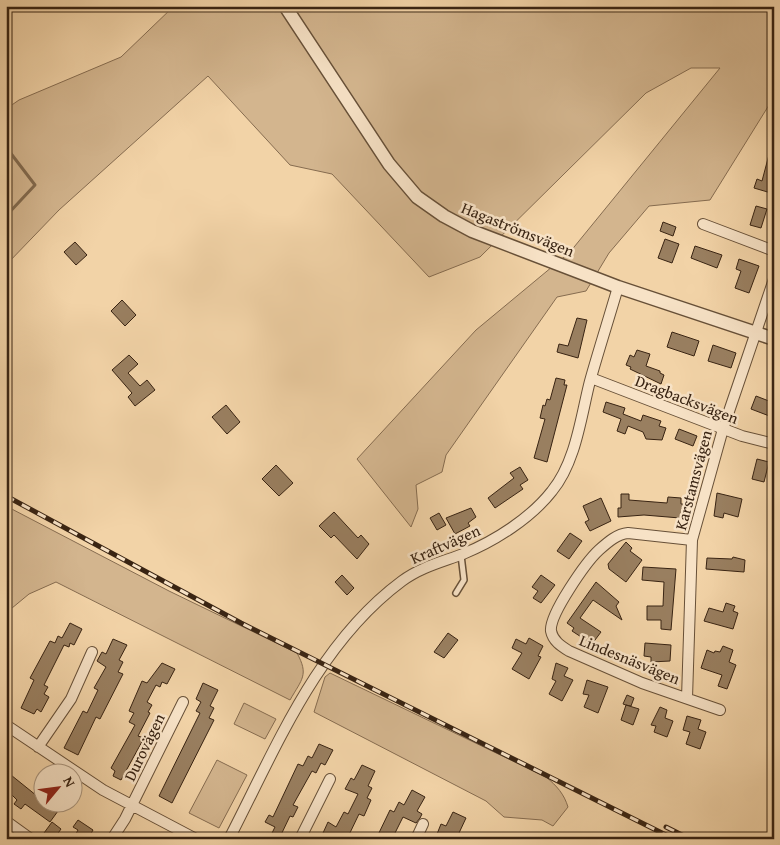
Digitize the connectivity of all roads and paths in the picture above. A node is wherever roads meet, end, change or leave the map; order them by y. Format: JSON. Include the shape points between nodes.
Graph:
{"nodes":[{"id":1,"x":285,"y":6,"type":"edge"},
{"id":2,"x":702,"y":224,"type":"dead end"},
{"id":3,"x":774,"y":252,"type":"edge"},
{"id":4,"x":774,"y":279,"type":"edge"},
{"id":5,"x":618,"y":287,"type":"junction"},
{"id":6,"x":756,"y":333,"type":"junction"},
{"id":7,"x":774,"y":338,"type":"edge"},
{"id":8,"x":591,"y":378,"type":"junction"},
{"id":9,"x":723,"y":428,"type":"junction"},
{"id":10,"x":774,"y":444,"type":"edge"},
{"id":11,"x":692,"y":540,"type":"junction"},
{"id":12,"x":461,"y":554,"type":"junction"},
{"id":13,"x":456,"y":593,"type":"dead end"},
{"id":14,"x":92,"y":652,"type":"dead end"},
{"id":15,"x":687,"y":698,"type":"junction"},
{"id":16,"x":183,"y":702,"type":"dead end"},
{"id":17,"x":720,"y":710,"type":"dead end"},
{"id":18,"x":6,"y":725,"type":"edge"},
{"id":19,"x":38,"y":747,"type":"junction"},
{"id":20,"x":330,"y":779,"type":"dead end"},
{"id":21,"x":131,"y":806,"type":"junction"},
{"id":22,"x":6,"y":821,"type":"edge"},
{"id":23,"x":423,"y":824,"type":"dead end"},
{"id":24,"x":31,"y":839,"type":"edge"},
{"id":25,"x":112,"y":839,"type":"edge"},
{"id":26,"x":196,"y":839,"type":"edge"},
{"id":27,"x":229,"y":839,"type":"edge"},
{"id":28,"x":300,"y":839,"type":"edge"},
{"id":29,"x":416,"y":839,"type":"edge"}],
"edges":[{"from":1,"to":5,"type":"street","name":"Hagaströmsvägen","via":[[389,164],[417,197],[472,230]]},
{"from":2,"to":3,"type":"street"},
{"from":4,"to":6,"type":"street","name":"Karstamsvägen"},
{"from":5,"to":6,"type":"street","name":"Hagaströmsvägen"},
{"from":5,"to":8,"type":"street","name":"Kraftvägen"},
{"from":6,"to":7,"type":"street","name":"Hagaströmsvägen"},
{"from":6,"to":9,"type":"street","name":"Karstamsvägen"},
{"from":8,"to":9,"type":"street","name":"Dragbacksvägen"},
{"from":8,"to":12,"type":"street","name":"Kraftvägen","via":[[571,455],[553,491],[512,526]]},
{"from":9,"to":10,"type":"street","name":"Dragbacksvägen"},
{"from":9,"to":11,"type":"street","name":"Karstamsvägen"},
{"from":11,"to":15,"type":"street","name":"Karstamsvägen"},
{"from":11,"to":15,"type":"street","name":"Lindesnäsvägen","via":[[628,533],[618,535],[598,551],[559,604],[551,630],[559,644],[569,651],[642,683]]},
{"from":12,"to":13,"type":"lane","via":[[464,580]]},
{"from":12,"to":27,"type":"street","name":"Kraftvägen","via":[[432,563],[401,582],[341,638],[292,717]]},
{"from":14,"to":19,"type":"street","via":[[71,699]]},
{"from":15,"to":17,"type":"street","name":"Lindesnäsvägen"},
{"from":16,"to":21,"type":"street","name":"Durovägen"},
{"from":18,"to":19,"type":"street","name":"Durovägen"},
{"from":19,"to":21,"type":"street","name":"Durovägen","via":[[82,778]]},
{"from":20,"to":28,"type":"street"},
{"from":21,"to":25,"type":"street"},
{"from":21,"to":26,"type":"street","name":"Durovägen"},
{"from":22,"to":24,"type":"street"},
{"from":23,"to":29,"type":"street"}]}
